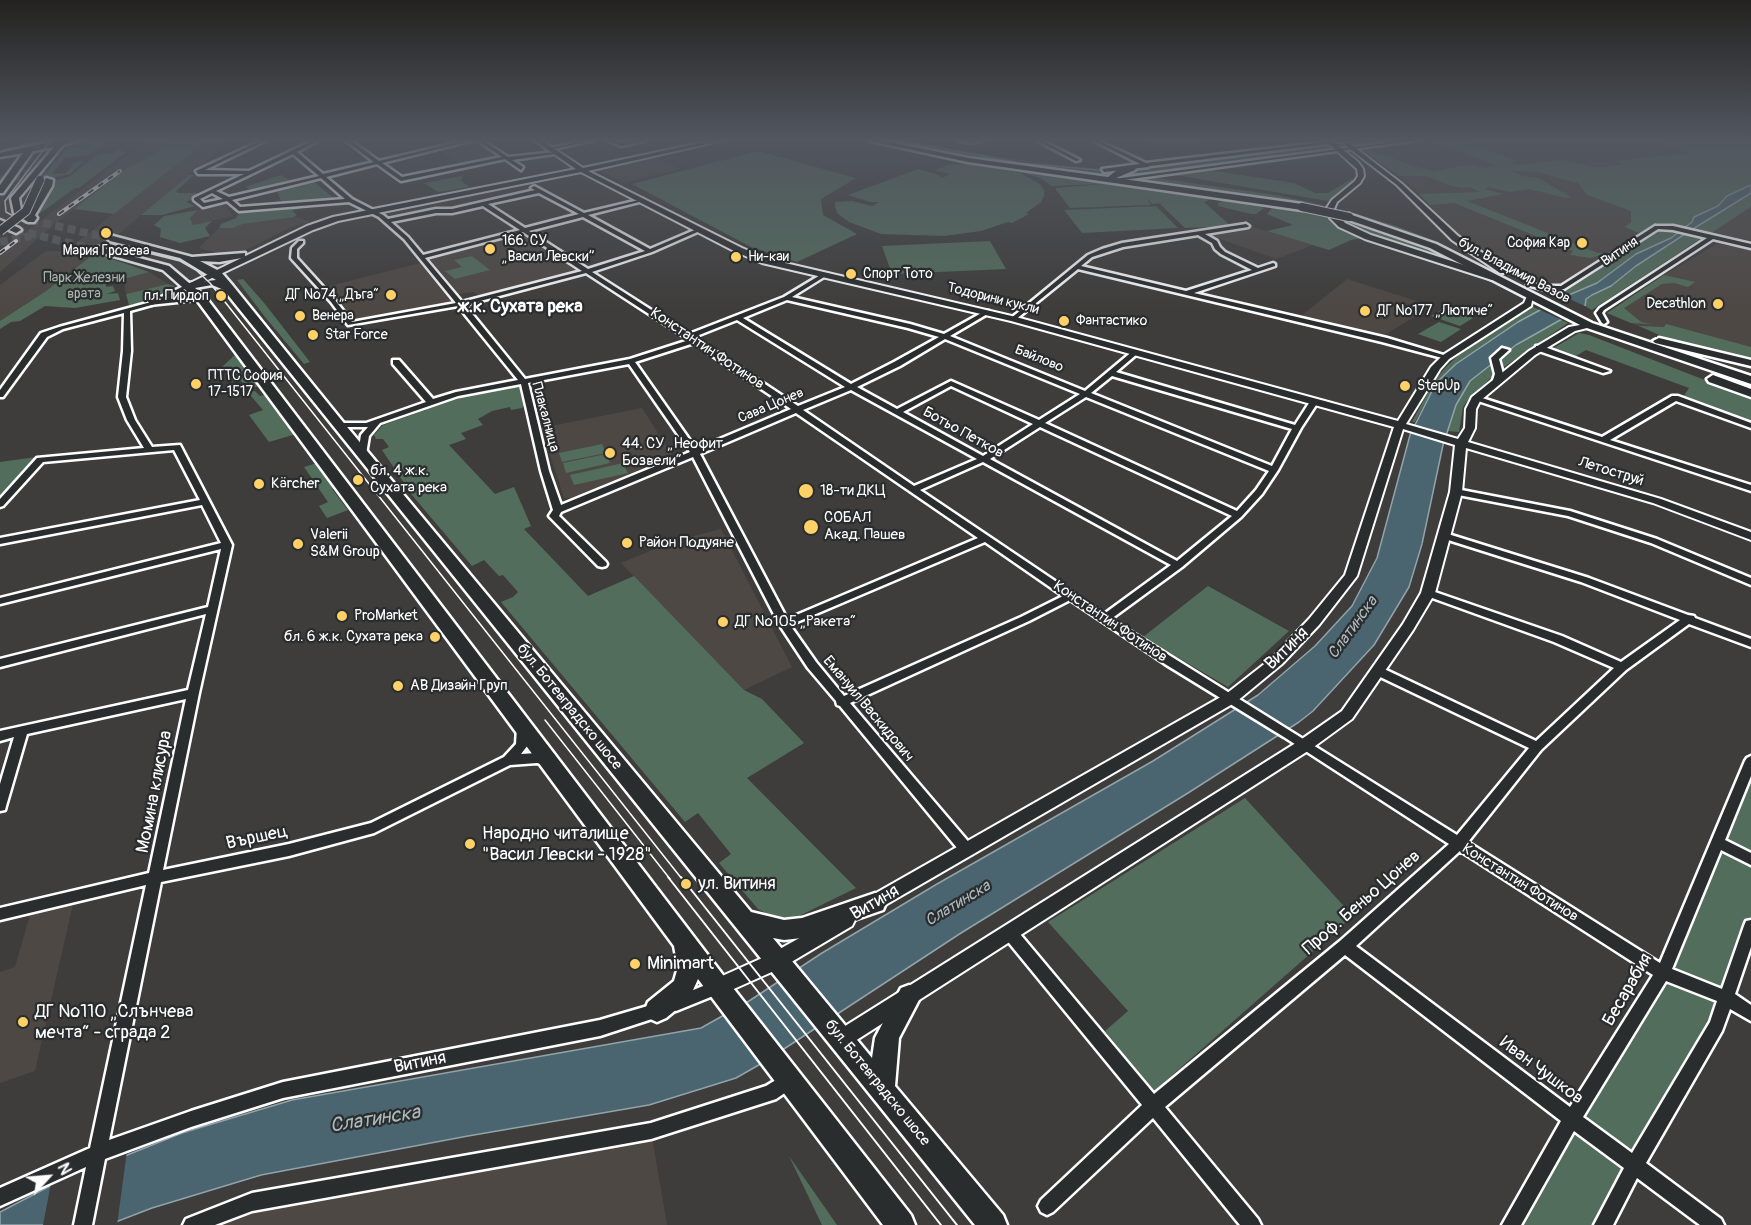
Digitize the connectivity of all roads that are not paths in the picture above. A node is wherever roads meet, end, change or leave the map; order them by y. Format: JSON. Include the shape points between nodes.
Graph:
{"nodes":[{"id":1,"x":16,"y":197,"type":"edge"},
{"id":2,"x":34,"y":197,"type":"edge"},
{"id":3,"x":41,"y":197,"type":"edge"},
{"id":4,"x":200,"y":197,"type":"edge"},
{"id":5,"x":224,"y":197,"type":"edge"},
{"id":6,"x":236,"y":197,"type":"edge"},
{"id":7,"x":347,"y":197,"type":"edge"},
{"id":8,"x":432,"y":197,"type":"edge"},
{"id":9,"x":434,"y":197,"type":"edge"},
{"id":10,"x":513,"y":197,"type":"edge"},
{"id":11,"x":551,"y":197,"type":"edge"},
{"id":12,"x":635,"y":197,"type":"edge"},
{"id":13,"x":1255,"y":197,"type":"edge"},
{"id":14,"x":1290,"y":197,"type":"edge"},
{"id":15,"x":1339,"y":197,"type":"edge"},
{"id":16,"x":1413,"y":197,"type":"edge"},
{"id":17,"x":228,"y":199,"type":"junction"},
{"id":18,"x":350,"y":200,"type":"junction"},
{"id":19,"x":641,"y":200,"type":"junction"},
{"id":20,"x":1305,"y":203,"type":"junction"},
{"id":21,"x":484,"y":204,"type":"junction"},
{"id":22,"x":367,"y":210,"type":"junction"},
{"id":23,"x":585,"y":215,"type":"junction"},
{"id":24,"x":388,"y":221,"type":"junction"},
{"id":25,"x":0,"y":223,"type":"edge"},
{"id":26,"x":1246,"y":225,"type":"dead end"},
{"id":27,"x":16,"y":230,"type":"tunnel mouth"},
{"id":28,"x":525,"y":230,"type":"junction"},
{"id":29,"x":699,"y":230,"type":"junction"},
{"id":30,"x":0,"y":231,"type":"edge"},
{"id":31,"x":1199,"y":233,"type":"junction"},
{"id":32,"x":1712,"y":237,"type":"junction"},
{"id":33,"x":112,"y":239,"type":"tunnel mouth"},
{"id":34,"x":301,"y":242,"type":"dead end"},
{"id":35,"x":1751,"y":246,"type":"edge"},
{"id":36,"x":98,"y":250,"type":"tunnel mouth"},
{"id":37,"x":650,"y":251,"type":"junction"},
{"id":38,"x":242,"y":255,"type":"junction"},
{"id":39,"x":183,"y":256,"type":"junction"},
{"id":40,"x":421,"y":257,"type":"junction"},
{"id":41,"x":1273,"y":265,"type":"dead end"},
{"id":42,"x":1077,"y":267,"type":"junction"},
{"id":43,"x":166,"y":268,"type":"junction"},
{"id":44,"x":1258,"y":270,"type":"junction"},
{"id":45,"x":588,"y":271,"type":"junction"},
{"id":46,"x":211,"y":273,"type":"junction"},
{"id":47,"x":1500,"y":275,"type":"junction"},
{"id":48,"x":822,"y":276,"type":"junction"},
{"id":49,"x":1530,"y":285,"type":"junction"},
{"id":50,"x":188,"y":286,"type":"junction"},
{"id":51,"x":229,"y":288,"type":"junction"},
{"id":52,"x":1186,"y":293,"type":"junction"},
{"id":53,"x":200,"y":297,"type":"junction"},
{"id":54,"x":786,"y":298,"type":"junction"},
{"id":55,"x":1536,"y":300,"type":"junction"},
{"id":56,"x":153,"y":303,"type":"junction"},
{"id":57,"x":459,"y":303,"type":"junction"},
{"id":58,"x":127,"y":310,"type":"junction"},
{"id":59,"x":987,"y":312,"type":"junction"},
{"id":60,"x":739,"y":318,"type":"junction"},
{"id":61,"x":1013,"y":319,"type":"junction"},
{"id":62,"x":1604,"y":322,"type":"junction"},
{"id":63,"x":1588,"y":326,"type":"junction"},
{"id":64,"x":946,"y":337,"type":"junction"},
{"id":65,"x":1618,"y":337,"type":"junction"},
{"id":66,"x":691,"y":339,"type":"junction"},
{"id":67,"x":1652,"y":339,"type":"junction"},
{"id":68,"x":1539,"y":348,"type":"junction"},
{"id":69,"x":1505,"y":350,"type":"dead end"},
{"id":70,"x":1134,"y":352,"type":"junction"},
{"id":71,"x":1446,"y":357,"type":"junction"},
{"id":72,"x":631,"y":361,"type":"junction"},
{"id":73,"x":396,"y":362,"type":"dead end"},
{"id":74,"x":1751,"y":363,"type":"edge"},
{"id":75,"x":1606,"y":371,"type":"dead end"},
{"id":76,"x":1751,"y":372,"type":"edge"},
{"id":77,"x":1111,"y":373,"type":"junction"},
{"id":78,"x":1497,"y":380,"type":"junction"},
{"id":79,"x":1751,"y":380,"type":"edge"},
{"id":80,"x":524,"y":382,"type":"junction"},
{"id":81,"x":851,"y":387,"type":"junction"},
{"id":82,"x":1087,"y":393,"type":"junction"},
{"id":83,"x":1751,"y":393,"type":"edge"},
{"id":84,"x":0,"y":395,"type":"edge"},
{"id":85,"x":1476,"y":399,"type":"junction"},
{"id":86,"x":431,"y":402,"type":"junction"},
{"id":87,"x":1314,"y":402,"type":"junction"},
{"id":88,"x":798,"y":410,"type":"junction"},
{"id":89,"x":897,"y":412,"type":"junction"},
{"id":90,"x":381,"y":420,"type":"junction"},
{"id":91,"x":1040,"y":424,"type":"junction"},
{"id":92,"x":338,"y":425,"type":"junction"},
{"id":93,"x":1751,"y":426,"type":"edge"},
{"id":94,"x":1404,"y":427,"type":"junction"},
{"id":95,"x":1297,"y":428,"type":"junction"},
{"id":96,"x":1603,"y":440,"type":"junction"},
{"id":97,"x":1461,"y":444,"type":"junction"},
{"id":98,"x":150,"y":450,"type":"junction"},
{"id":99,"x":694,"y":453,"type":"junction"},
{"id":100,"x":362,"y":454,"type":"junction"},
{"id":101,"x":984,"y":459,"type":"junction"},
{"id":102,"x":1274,"y":470,"type":"junction"},
{"id":103,"x":1751,"y":488,"type":"edge"},
{"id":104,"x":914,"y":489,"type":"junction"},
{"id":105,"x":1456,"y":492,"type":"junction"},
{"id":106,"x":204,"y":502,"type":"junction"},
{"id":107,"x":0,"y":504,"type":"edge"},
{"id":108,"x":558,"y":510,"type":"junction"},
{"id":109,"x":1238,"y":515,"type":"junction"},
{"id":110,"x":1445,"y":536,"type":"junction"},
{"id":111,"x":1751,"y":536,"type":"edge"},
{"id":112,"x":986,"y":538,"type":"junction"},
{"id":113,"x":0,"y":541,"type":"edge"},
{"id":114,"x":227,"y":545,"type":"junction"},
{"id":115,"x":602,"y":564,"type":"dead end"},
{"id":116,"x":1178,"y":566,"type":"junction"},
{"id":117,"x":1751,"y":582,"type":"edge"},
{"id":118,"x":1428,"y":593,"type":"junction"},
{"id":119,"x":1070,"y":596,"type":"junction"},
{"id":120,"x":0,"y":601,"type":"edge"},
{"id":121,"x":212,"y":609,"type":"junction"},
{"id":122,"x":1690,"y":618,"type":"junction"},
{"id":123,"x":1104,"y":619,"type":"junction"},
{"id":124,"x":784,"y":624,"type":"junction"},
{"id":125,"x":1751,"y":643,"type":"edge"},
{"id":126,"x":0,"y":663,"type":"edge"},
{"id":127,"x":1622,"y":667,"type":"junction"},
{"id":128,"x":1378,"y":671,"type":"junction"},
{"id":129,"x":193,"y":693,"type":"junction"},
{"id":130,"x":1235,"y":700,"type":"junction"},
{"id":131,"x":841,"y":702,"type":"junction"},
{"id":132,"x":523,"y":725,"type":"junction"},
{"id":133,"x":22,"y":731,"type":"junction"},
{"id":134,"x":0,"y":736,"type":"edge"},
{"id":135,"x":1305,"y":746,"type":"junction"},
{"id":136,"x":1537,"y":747,"type":"junction"},
{"id":137,"x":508,"y":760,"type":"junction"},
{"id":138,"x":1751,"y":761,"type":"edge"},
{"id":139,"x":551,"y":762,"type":"junction"},
{"id":140,"x":0,"y":806,"type":"edge"},
{"id":141,"x":1716,"y":842,"type":"junction"},
{"id":142,"x":1458,"y":844,"type":"junction"},
{"id":143,"x":967,"y":850,"type":"junction"},
{"id":144,"x":1751,"y":859,"type":"edge"},
{"id":145,"x":156,"y":877,"type":"junction"},
{"id":146,"x":875,"y":903,"type":"junction"},
{"id":147,"x":0,"y":914,"type":"edge"},
{"id":148,"x":741,"y":919,"type":"junction"},
{"id":149,"x":1751,"y":926,"type":"edge"},
{"id":150,"x":1010,"y":933,"type":"junction"},
{"id":151,"x":681,"y":938,"type":"junction"},
{"id":152,"x":1345,"y":946,"type":"junction"},
{"id":153,"x":776,"y":961,"type":"junction"},
{"id":154,"x":1663,"y":973,"type":"junction"},
{"id":155,"x":718,"y":987,"type":"junction"},
{"id":156,"x":909,"y":996,"type":"junction"},
{"id":157,"x":1727,"y":998,"type":"junction"},
{"id":158,"x":657,"y":1010,"type":"junction"},
{"id":159,"x":1751,"y":1014,"type":"edge"},
{"id":160,"x":841,"y":1040,"type":"junction"},
{"id":161,"x":789,"y":1080,"type":"junction"},
{"id":162,"x":882,"y":1089,"type":"junction"},
{"id":163,"x":1154,"y":1105,"type":"junction"},
{"id":164,"x":1572,"y":1119,"type":"junction"},
{"id":165,"x":97,"y":1158,"type":"junction"},
{"id":166,"x":1635,"y":1165,"type":"junction"},
{"id":167,"x":0,"y":1197,"type":"edge"},
{"id":168,"x":1047,"y":1206,"type":"dead end"},
{"id":169,"x":83,"y":1225,"type":"edge"},
{"id":170,"x":192,"y":1225,"type":"edge"},
{"id":171,"x":901,"y":1225,"type":"edge"},
{"id":172,"x":993,"y":1225,"type":"edge"},
{"id":173,"x":1252,"y":1225,"type":"edge"},
{"id":174,"x":1511,"y":1225,"type":"edge"},
{"id":175,"x":1603,"y":1225,"type":"edge"},
{"id":176,"x":1715,"y":1225,"type":"edge"}],
"edges":[{"from":1,"to":3,"type":"main road","via":[[17,211],[32,219]]},
{"from":2,"to":30,"type":"main road","bridge":true,"via":[[26,211]]},
{"from":4,"to":17,"type":"street","via":[[196,199],[203,205]]},
{"from":5,"to":17,"type":"street"},
{"from":6,"to":17,"type":"street"},
{"from":7,"to":18,"type":"street","name":"Плакалница"},
{"from":8,"to":22,"type":"street"},
{"from":9,"to":22,"type":"street"},
{"from":10,"to":21,"type":"street"},
{"from":11,"to":23,"type":"street"},
{"from":12,"to":19,"type":"street","name":"Тодорини кукли"},
{"from":13,"to":20,"type":"main road","name":"бул. Владимир Вазов"},
{"from":14,"to":20,"type":"main road","name":"бул. Владимир Вазов"},
{"from":15,"to":47,"type":"street","via":[[1330,209],[1342,225],[1368,237]]},
{"from":16,"to":47,"type":"street"},
{"from":17,"to":18,"type":"street","via":[[239,209]]},
{"from":18,"to":22,"type":"street","name":"Плакалница"},
{"from":19,"to":23,"type":"street"},
{"from":19,"to":29,"type":"street","name":"Тодорини кукли"},
{"from":20,"to":47,"type":"main road","name":"бул. Владимир Вазов","bridge":true,"via":[[1351,214]]},
{"from":21,"to":24,"type":"street"},
{"from":21,"to":28,"type":"street","name":"Константин Фотинов"},
{"from":22,"to":24,"type":"street","name":"Плакалница"},
{"from":22,"to":38,"type":"street","via":[[305,225]]},
{"from":22,"to":46,"type":"street","via":[[310,228]]},
{"from":23,"to":28,"type":"street"},
{"from":23,"to":37,"type":"street"},
{"from":24,"to":40,"type":"street","name":"Плакалница"},
{"from":25,"to":27,"type":"main road"},
{"from":26,"to":31,"type":"street"},
{"from":28,"to":40,"type":"street"},
{"from":28,"to":45,"type":"street","name":"Константин Фотинов"},
{"from":29,"to":37,"type":"street"},
{"from":29,"to":48,"type":"street","name":"Тодорини кукли","via":[[765,261]]},
{"from":31,"to":42,"type":"street","via":[[1122,245],[1090,256]]},
{"from":31,"to":44,"type":"street","via":[[1215,242],[1223,253]]},
{"from":32,"to":35,"type":"street","name":"Витиня"},
{"from":32,"to":49,"type":"street","name":"Витиня","via":[[1657,227],[1562,288]]},
{"from":32,"to":62,"type":"street","via":[[1602,309],[1599,313]]},
{"from":33,"to":39,"type":"main road","name":"бул. Ботевградско шосе"},
{"from":34,"to":57,"type":"street","via":[[294,249],[294,258],[350,324]]},
{"from":36,"to":43,"type":"main road"},
{"from":37,"to":45,"type":"street"},
{"from":38,"to":39,"type":"main road","via":[[213,259]]},
{"from":38,"to":46,"type":"street"},
{"from":39,"to":46,"type":"main road","name":"бул. Ботевградско шосе"},
{"from":40,"to":57,"type":"street","name":"Плакалница"},
{"from":41,"to":44,"type":"street"},
{"from":42,"to":52,"type":"street"},
{"from":42,"to":61,"type":"street"},
{"from":43,"to":46,"type":"main road"},
{"from":43,"to":50,"type":"main road"},
{"from":44,"to":52,"type":"street"},
{"from":45,"to":57,"type":"street"},
{"from":45,"to":66,"type":"street","name":"Константин Фотинов"},
{"from":46,"to":50,"type":"street"},
{"from":46,"to":50,"type":"street"},
{"from":46,"to":51,"type":"main road","name":"бул. Ботевградско шосе"},
{"from":47,"to":49,"type":"main road","name":"бул. Владимир Вазов"},
{"from":47,"to":55,"type":"main road","name":"бул. Владимир Вазов"},
{"from":48,"to":54,"type":"street"},
{"from":48,"to":59,"type":"street","name":"Тодорини кукли"},
{"from":49,"to":62,"type":"main road","name":"бул. Владимир Вазов"},
{"from":50,"to":51,"type":"main road","via":[[213,282]]},
{"from":50,"to":53,"type":"main road"},
{"from":50,"to":56,"type":"street"},
{"from":51,"to":92,"type":"main road","name":"бул. Ботевградско шосе"},
{"from":52,"to":71,"type":"street"},
{"from":53,"to":56,"type":"main road"},
{"from":53,"to":132,"type":"main road"},
{"from":54,"to":60,"type":"street"},
{"from":54,"to":64,"type":"street","name":"Байлово"},
{"from":55,"to":63,"type":"main road","name":"бул. Владимир Вазов"},
{"from":55,"to":71,"type":"street","name":"Витиня"},
{"from":56,"to":58,"type":"street"},
{"from":57,"to":80,"type":"street","name":"Плакалница"},
{"from":58,"to":84,"type":"street","via":[[61,328],[41,338]]},
{"from":58,"to":98,"type":"street","via":[[122,397]]},
{"from":59,"to":61,"type":"street","name":"Тодорини кукли"},
{"from":59,"to":64,"type":"street","name":"Сава Цонев"},
{"from":60,"to":66,"type":"street"},
{"from":60,"to":81,"type":"street","name":"Ботьо Петков"},
{"from":61,"to":70,"type":"street","name":"Тодорини кукли"},
{"from":62,"to":67,"type":"main road","name":"бул. Владимир Вазов"},
{"from":63,"to":65,"type":"main road","name":"бул. Владимир Вазов"},
{"from":63,"to":68,"type":"street","via":[[1572,329]]},
{"from":64,"to":81,"type":"street","name":"Сава Цонев"},
{"from":64,"to":82,"type":"street","name":"Байлово"},
{"from":65,"to":79,"type":"main road","name":"бул. Владимир Вазов"},
{"from":65,"to":83,"type":"main road"},
{"from":66,"to":72,"type":"street"},
{"from":66,"to":88,"type":"street","name":"Константин Фотинов"},
{"from":67,"to":74,"type":"main road"},
{"from":67,"to":76,"type":"main road","name":"бул. Владимир Вазов"},
{"from":68,"to":75,"type":"street"},
{"from":68,"to":78,"type":"street"},
{"from":69,"to":78,"type":"street","via":[[1495,358]]},
{"from":70,"to":77,"type":"street"},
{"from":70,"to":87,"type":"street","name":"Тодорини кукли"},
{"from":71,"to":94,"type":"street","name":"Витиня","via":[[1436,367]]},
{"from":72,"to":80,"type":"street"},
{"from":72,"to":99,"type":"street","name":"Емануил Васкидович"},
{"from":73,"to":86,"type":"street"},
{"from":77,"to":82,"type":"street"},
{"from":77,"to":95,"type":"street"},
{"from":78,"to":85,"type":"street"},
{"from":80,"to":86,"type":"street"},
{"from":80,"to":108,"type":"street","name":"Плакалница"},
{"from":81,"to":88,"type":"street","name":"Сава Цонев"},
{"from":81,"to":89,"type":"street","name":"Ботьо Петков"},
{"from":82,"to":91,"type":"street"},
{"from":82,"to":102,"type":"street","name":"Байлово"},
{"from":85,"to":96,"type":"street"},
{"from":85,"to":97,"type":"street","via":[[1470,428]]},
{"from":86,"to":90,"type":"street"},
{"from":87,"to":94,"type":"street","name":"Тодорини кукли"},
{"from":87,"to":95,"type":"street"},
{"from":88,"to":99,"type":"street","name":"Сава Цонев"},
{"from":88,"to":104,"type":"street","name":"Константин Фотинов"},
{"from":89,"to":91,"type":"street","via":[[951,383]]},
{"from":89,"to":101,"type":"street","name":"Ботьо Петков"},
{"from":90,"to":92,"type":"street","via":[[356,426]]},
{"from":90,"to":100,"type":"street","via":[[365,435]]},
{"from":91,"to":101,"type":"street"},
{"from":91,"to":109,"type":"street"},
{"from":92,"to":100,"type":"main road","name":"бул. Ботевградско шосе"},
{"from":93,"to":96,"type":"street","via":[[1675,398]]},
{"from":94,"to":97,"type":"street","name":"Тодорини кукли"},
{"from":94,"to":130,"type":"street","name":"Витиня","via":[[1351,576],[1314,622]]},
{"from":95,"to":102,"type":"street"},
{"from":96,"to":103,"type":"street"},
{"from":97,"to":105,"type":"street"},
{"from":97,"to":111,"type":"street","name":"Летоструй","via":[[1658,501]]},
{"from":98,"to":106,"type":"street","via":[[177,447]]},
{"from":98,"to":107,"type":"street","via":[[40,460]]},
{"from":99,"to":108,"type":"street","name":"Сава Цонев"},
{"from":99,"to":124,"type":"street","name":"Емануил Васкидович"},
{"from":100,"to":148,"type":"main road","name":"бул. Ботевградско шосе"},
{"from":101,"to":104,"type":"street"},
{"from":101,"to":116,"type":"street","name":"Ботьо Петков"},
{"from":102,"to":109,"type":"street"},
{"from":104,"to":112,"type":"street","name":"Константин Фотинов"},
{"from":105,"to":110,"type":"street"},
{"from":105,"to":117,"type":"street","via":[[1570,514],[1654,541]]},
{"from":106,"to":113,"type":"street"},
{"from":106,"to":114,"type":"street"},
{"from":108,"to":115,"type":"street","name":"Плакалница","via":[[556,519]]},
{"from":109,"to":116,"type":"street"},
{"from":110,"to":118,"type":"street"},
{"from":110,"to":122,"type":"street"},
{"from":112,"to":119,"type":"street","name":"Константин Фотинов"},
{"from":112,"to":124,"type":"street"},
{"from":114,"to":120,"type":"street"},
{"from":114,"to":121,"type":"street","name":"Момина клисура"},
{"from":116,"to":123,"type":"street"},
{"from":118,"to":127,"type":"street","via":[[1558,639]]},
{"from":118,"to":128,"type":"street"},
{"from":119,"to":123,"type":"street","name":"Константин Фотинов"},
{"from":119,"to":131,"type":"street"},
{"from":121,"to":126,"type":"street"},
{"from":121,"to":129,"type":"street","name":"Момина клисура"},
{"from":122,"to":125,"type":"street"},
{"from":122,"to":127,"type":"street","name":"Проф. Беньо Цонев"},
{"from":123,"to":130,"type":"street","name":"Константин Фотинов"},
{"from":124,"to":131,"type":"street","name":"Емануил Васкидович"},
{"from":127,"to":136,"type":"street","name":"Проф. Беньо Цонев"},
{"from":128,"to":135,"type":"street","via":[[1347,715]]},
{"from":128,"to":136,"type":"street"},
{"from":129,"to":133,"type":"street"},
{"from":129,"to":145,"type":"street","name":"Момина клисура"},
{"from":130,"to":135,"type":"street","name":"Константин Фотинов"},
{"from":130,"to":143,"type":"street","name":"Витиня"},
{"from":131,"to":143,"type":"street","name":"Емануил Васкидович"},
{"from":132,"to":137,"type":"street","via":[[522,745]]},
{"from":132,"to":139,"type":"main road"},
{"from":133,"to":134,"type":"street"},
{"from":133,"to":140,"type":"street"},
{"from":135,"to":142,"type":"street","name":"Константин Фотинов"},
{"from":135,"to":150,"type":"street"},
{"from":136,"to":142,"type":"street","name":"Проф. Беньо Цонев"},
{"from":137,"to":139,"type":"street","name":"Вършец","via":[[537,758]]},
{"from":137,"to":145,"type":"street","name":"Вършец","via":[[374,828],[290,850]]},
{"from":138,"to":141,"type":"street","name":"Бесарабия"},
{"from":139,"to":151,"type":"main road"},
{"from":141,"to":144,"type":"street"},
{"from":141,"to":154,"type":"street","name":"Бесарабия"},
{"from":142,"to":152,"type":"street","name":"Проф. Беньо Цонев"},
{"from":142,"to":154,"type":"street","name":"Константин Фотинов"},
{"from":143,"to":146,"type":"street","name":"Витиня"},
{"from":145,"to":147,"type":"street","name":"Вършец"},
{"from":145,"to":165,"type":"street","name":"Момина клисура"},
{"from":146,"to":148,"type":"main road","via":[[802,928],[784,930]]},
{"from":146,"to":153,"type":"street","name":"Витиня"},
{"from":148,"to":153,"type":"main road","name":"бул. Ботевградско шосе"},
{"from":149,"to":157,"type":"street"},
{"from":150,"to":156,"type":"street"},
{"from":150,"to":163,"type":"street"},
{"from":151,"to":155,"type":"main road"},
{"from":151,"to":158,"type":"main road","via":[[688,954],[687,977],[681,991]]},
{"from":152,"to":163,"type":"street","name":"Проф. Беньо Цонев"},
{"from":152,"to":164,"type":"street","name":"Иван Чушков"},
{"from":153,"to":155,"type":"street","name":"Витиня"},
{"from":153,"to":160,"type":"main road","name":"бул. Ботевградско шосе"},
{"from":154,"to":157,"type":"street","name":"Константин Фотинов"},
{"from":154,"to":164,"type":"street","name":"Бесарабия"},
{"from":155,"to":158,"type":"street","name":"Витиня"},
{"from":155,"to":161,"type":"main road"},
{"from":156,"to":160,"type":"street"},
{"from":156,"to":162,"type":"main road","via":[[887,1038]]},
{"from":157,"to":159,"type":"street","name":"Константин Фотинов"},
{"from":157,"to":166,"type":"street","via":[[1716,1026]]},
{"from":158,"to":165,"type":"street","name":"Витиня","via":[[600,1028],[283,1090],[192,1119]]},
{"from":160,"to":162,"type":"main road","name":"бул. Ботевградско шосе"},
{"from":161,"to":170,"type":"street","via":[[770,1093],[651,1131],[252,1202]]},
{"from":161,"to":171,"type":"main road"},
{"from":162,"to":172,"type":"main road","name":"бул. Ботевградско шосе"},
{"from":163,"to":168,"type":"street","name":"Проф. Беньо Цонев"},
{"from":163,"to":173,"type":"street"},
{"from":164,"to":166,"type":"street","name":"Иван Чушков"},
{"from":164,"to":174,"type":"street","name":"Бесарабия"},
{"from":165,"to":167,"type":"street","name":"Витиня"},
{"from":165,"to":169,"type":"street","name":"Момина клисура"},
{"from":166,"to":175,"type":"street"},
{"from":166,"to":176,"type":"street","name":"Иван Чушков"}]}
